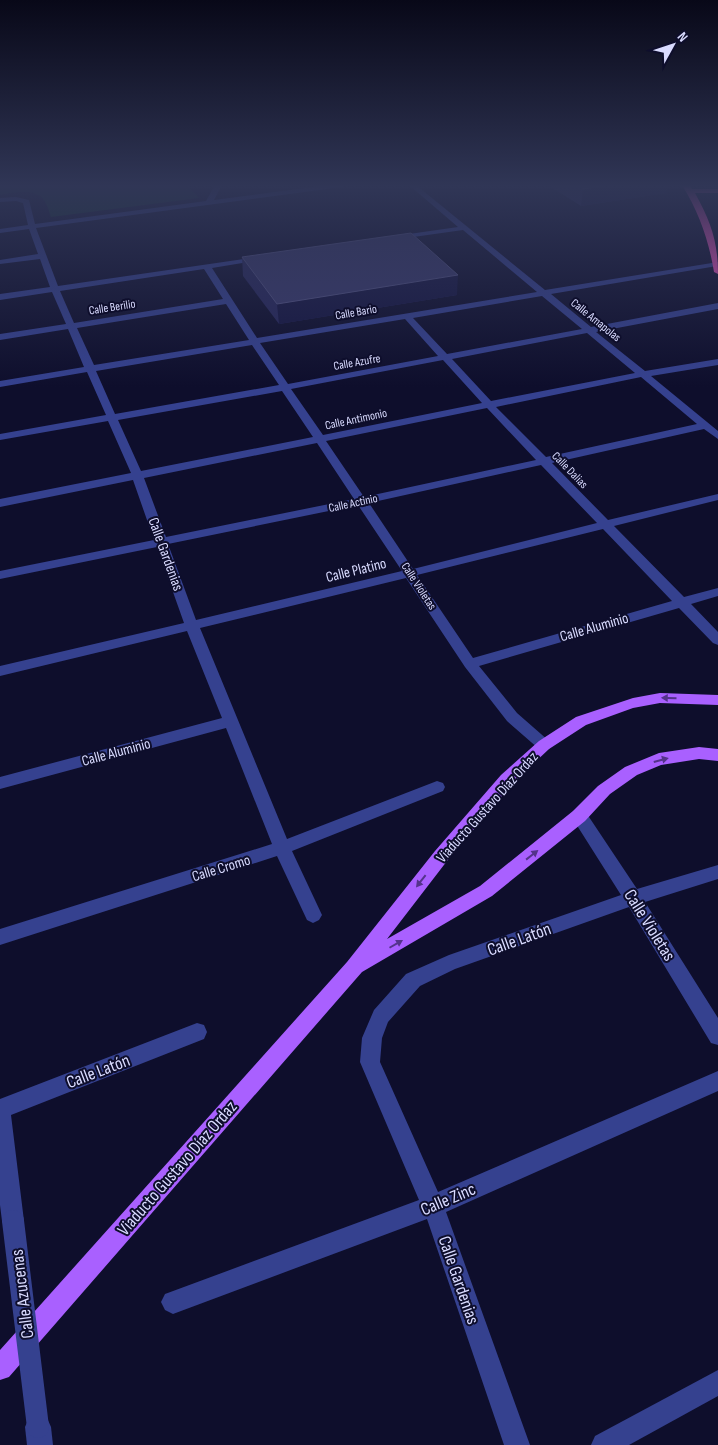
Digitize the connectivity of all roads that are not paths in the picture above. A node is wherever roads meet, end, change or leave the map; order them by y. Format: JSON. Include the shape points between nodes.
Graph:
{"nodes":[{"id":1,"x":43,"y":252,"type":"edge"},
{"id":2,"x":494,"y":252,"type":"edge"},
{"id":3,"x":713,"y":252,"type":"edge"},
{"id":4,"x":44,"y":256,"type":"junction"},
{"id":5,"x":273,"y":257,"type":"edge"},
{"id":6,"x":0,"y":262,"type":"edge"},
{"id":7,"x":206,"y":267,"type":"junction"},
{"id":8,"x":718,"y":268,"type":"edge"},
{"id":9,"x":55,"y":290,"type":"junction"},
{"id":10,"x":542,"y":292,"type":"junction"},
{"id":11,"x":0,"y":297,"type":"edge"},
{"id":12,"x":228,"y":301,"type":"junction"},
{"id":13,"x":718,"y":306,"type":"edge"},
{"id":14,"x":406,"y":315,"type":"junction"},
{"id":15,"x":72,"y":326,"type":"junction"},
{"id":16,"x":590,"y":331,"type":"junction"},
{"id":17,"x":0,"y":337,"type":"edge"},
{"id":18,"x":255,"y":342,"type":"junction"},
{"id":19,"x":446,"y":358,"type":"junction"},
{"id":20,"x":718,"y":362,"type":"edge"},
{"id":21,"x":91,"y":368,"type":"junction"},
{"id":22,"x":643,"y":374,"type":"junction"},
{"id":23,"x":0,"y":384,"type":"edge"},
{"id":24,"x":286,"y":388,"type":"junction"},
{"id":25,"x":490,"y":406,"type":"junction"},
{"id":26,"x":110,"y":418,"type":"junction"},
{"id":27,"x":706,"y":426,"type":"junction"},
{"id":28,"x":718,"y":436,"type":"edge"},
{"id":29,"x":0,"y":437,"type":"edge"},
{"id":30,"x":321,"y":440,"type":"junction"},
{"id":31,"x":543,"y":461,"type":"junction"},
{"id":32,"x":137,"y":475,"type":"junction"},
{"id":33,"x":718,"y":497,"type":"edge"},
{"id":34,"x":362,"y":501,"type":"junction"},
{"id":35,"x":0,"y":504,"type":"edge"},
{"id":36,"x":606,"y":526,"type":"junction"},
{"id":37,"x":161,"y":543,"type":"junction"},
{"id":38,"x":411,"y":574,"type":"junction"},
{"id":39,"x":0,"y":575,"type":"edge"},
{"id":40,"x":718,"y":592,"type":"edge"},
{"id":41,"x":680,"y":602,"type":"junction"},
{"id":42,"x":192,"y":626,"type":"junction"},
{"id":43,"x":718,"y":640,"type":"edge"},
{"id":44,"x":470,"y":664,"type":"junction"},
{"id":45,"x":0,"y":671,"type":"edge"},
{"id":46,"x":718,"y":700,"type":"edge"},
{"id":47,"x":231,"y":721,"type":"junction"},
{"id":48,"x":544,"y":745,"type":"junction"},
{"id":49,"x":718,"y":756,"type":"edge"},
{"id":50,"x":0,"y":783,"type":"edge"},
{"id":51,"x":437,"y":787,"type":"dead end"},
{"id":52,"x":579,"y":816,"type":"junction"},
{"id":53,"x":282,"y":848,"type":"junction"},
{"id":54,"x":718,"y":872,"type":"edge"},
{"id":55,"x":634,"y":898,"type":"junction"},
{"id":56,"x":313,"y":915,"type":"dead end"},
{"id":57,"x":0,"y":937,"type":"edge"},
{"id":58,"x":354,"y":968,"type":"junction"},
{"id":59,"x":197,"y":1032,"type":"dead end"},
{"id":60,"x":718,"y":1036,"type":"edge"},
{"id":61,"x":370,"y":1062,"type":"joint"},
{"id":62,"x":718,"y":1081,"type":"edge"},
{"id":63,"x":0,"y":1111,"type":"edge"},
{"id":64,"x":433,"y":1206,"type":"junction"},
{"id":65,"x":173,"y":1302,"type":"dead end"},
{"id":66,"x":0,"y":1368,"type":"edge"},
{"id":67,"x":718,"y":1382,"type":"edge"},
{"id":68,"x":39,"y":1436,"type":"edge"},
{"id":69,"x":517,"y":1445,"type":"edge"},
{"id":70,"x":604,"y":1445,"type":"edge"}],
"edges":[{"from":1,"to":4,"type":"street","name":"Calle Gardenias"},
{"from":2,"to":10,"type":"street","name":"Calle Amapolas"},
{"from":3,"to":8,"type":"highway"},
{"from":4,"to":6,"type":"street"},
{"from":4,"to":9,"type":"street","name":"Calle Gardenias"},
{"from":5,"to":7,"type":"street"},
{"from":7,"to":9,"type":"street"},
{"from":7,"to":12,"type":"street","name":"Calle Violetas"},
{"from":8,"to":10,"type":"street","name":"Calle Bario"},
{"from":9,"to":11,"type":"street"},
{"from":9,"to":15,"type":"street","name":"Calle Gardenias"},
{"from":10,"to":14,"type":"street","name":"Calle Bario"},
{"from":10,"to":16,"type":"street","name":"Calle Amapolas"},
{"from":12,"to":15,"type":"street","name":"Calle Berilio"},
{"from":12,"to":18,"type":"street","name":"Calle Violetas"},
{"from":13,"to":16,"type":"street","name":"Calle Azufre"},
{"from":14,"to":18,"type":"street","name":"Calle Bario"},
{"from":14,"to":19,"type":"street","name":"Calle Dalias"},
{"from":15,"to":17,"type":"street","name":"Calle Berilio"},
{"from":15,"to":21,"type":"street","name":"Calle Gardenias"},
{"from":16,"to":19,"type":"street","name":"Calle Azufre"},
{"from":16,"to":22,"type":"street","name":"Calle Amapolas"},
{"from":18,"to":21,"type":"street","name":"Calle Bario"},
{"from":18,"to":24,"type":"street","name":"Calle Violetas"},
{"from":19,"to":24,"type":"street","name":"Calle Azufre"},
{"from":19,"to":25,"type":"street","name":"Calle Dalias"},
{"from":20,"to":22,"type":"street","name":"Calle Antimonio"},
{"from":21,"to":23,"type":"street","name":"Calle Bario"},
{"from":21,"to":26,"type":"street","name":"Calle Gardenias"},
{"from":22,"to":25,"type":"street","name":"Calle Antimonio"},
{"from":22,"to":27,"type":"street","name":"Calle Amapolas"},
{"from":24,"to":26,"type":"street","name":"Calle Azufre"},
{"from":24,"to":30,"type":"street","name":"Calle Violetas"},
{"from":25,"to":30,"type":"street","name":"Calle Antimonio"},
{"from":25,"to":31,"type":"street","name":"Calle Dalias"},
{"from":26,"to":29,"type":"street","name":"Calle Azufre"},
{"from":26,"to":32,"type":"street","name":"Calle Gardenias"},
{"from":27,"to":28,"type":"street","name":"Calle Amapolas"},
{"from":27,"to":31,"type":"street","name":"Calle Actinio"},
{"from":30,"to":32,"type":"street","name":"Calle Antimonio"},
{"from":30,"to":34,"type":"street","name":"Calle Violetas"},
{"from":31,"to":34,"type":"street","name":"Calle Actinio"},
{"from":31,"to":36,"type":"street","name":"Calle Dalias"},
{"from":32,"to":35,"type":"street","name":"Calle Antimonio"},
{"from":32,"to":37,"type":"street","name":"Calle Gardenias"},
{"from":33,"to":36,"type":"street","name":"Calle Platino"},
{"from":34,"to":37,"type":"street","name":"Calle Actinio"},
{"from":34,"to":38,"type":"street","name":"Calle Violetas"},
{"from":36,"to":38,"type":"street","name":"Calle Platino"},
{"from":36,"to":41,"type":"street","name":"Calle Dalias"},
{"from":37,"to":39,"type":"street","name":"Calle Actinio"},
{"from":37,"to":42,"type":"street","name":"Calle Gardenias"},
{"from":38,"to":42,"type":"street","name":"Calle Platino"},
{"from":38,"to":44,"type":"street","name":"Calle Violetas"},
{"from":40,"to":41,"type":"street","name":"Calle Aluminio"},
{"from":41,"to":43,"type":"street","name":"Calle Dalias"},
{"from":41,"to":44,"type":"street","name":"Calle Aluminio"},
{"from":42,"to":45,"type":"street","name":"Calle Platino"},
{"from":42,"to":47,"type":"street","name":"Calle Gardenias"},
{"from":44,"to":48,"type":"street","name":"Calle Violetas","via":[[512,717]]},
{"from":46,"to":48,"type":"main road","name":"Viaducto Gustavo Díaz Ordaz","one_way":true,"via":[[660,698],[633,703],[581,721]]},
{"from":47,"to":50,"type":"street","name":"Calle Aluminio"},
{"from":47,"to":53,"type":"street","name":"Calle Gardenias"},
{"from":48,"to":58,"type":"main road","name":"Viaducto Gustavo Díaz Ordaz","one_way":true,"via":[[507,779],[441,856]]},
{"from":52,"to":49,"type":"main road","name":"Viaducto Gustavo Díaz Ordaz","one_way":true,"via":[[604,790],[659,759],[699,753]]},
{"from":51,"to":53,"type":"street","name":"Calle Cromo"},
{"from":52,"to":55,"type":"street","name":"Calle Violetas"},
{"from":58,"to":52,"type":"main road","name":"Viaducto Gustavo Díaz Ordaz","one_way":true,"via":[[486,891]]},
{"from":53,"to":56,"type":"street","name":"Calle Gardenias"},
{"from":53,"to":57,"type":"street","name":"Calle Cromo"},
{"from":54,"to":55,"type":"street","name":"Calle Latón"},
{"from":55,"to":60,"type":"street","name":"Calle Violetas"},
{"from":55,"to":61,"type":"street","name":"Calle Latón","via":[[449,963],[413,980],[381,1016],[372,1038]]},
{"from":58,"to":66,"type":"main road","name":"Viaducto Gustavo Díaz Ordaz"},
{"from":59,"to":63,"type":"street","name":"Calle Latón"},
{"from":61,"to":64,"type":"street","name":"Calle Gardenias"},
{"from":62,"to":64,"type":"street","name":"Calle Zinc"},
{"from":63,"to":68,"type":"street","name":"Calle Azucenas","bridge":true},
{"from":64,"to":65,"type":"street","name":"Calle Zinc"},
{"from":64,"to":69,"type":"street","name":"Calle Gardenias"},
{"from":67,"to":70,"type":"street"}]}
